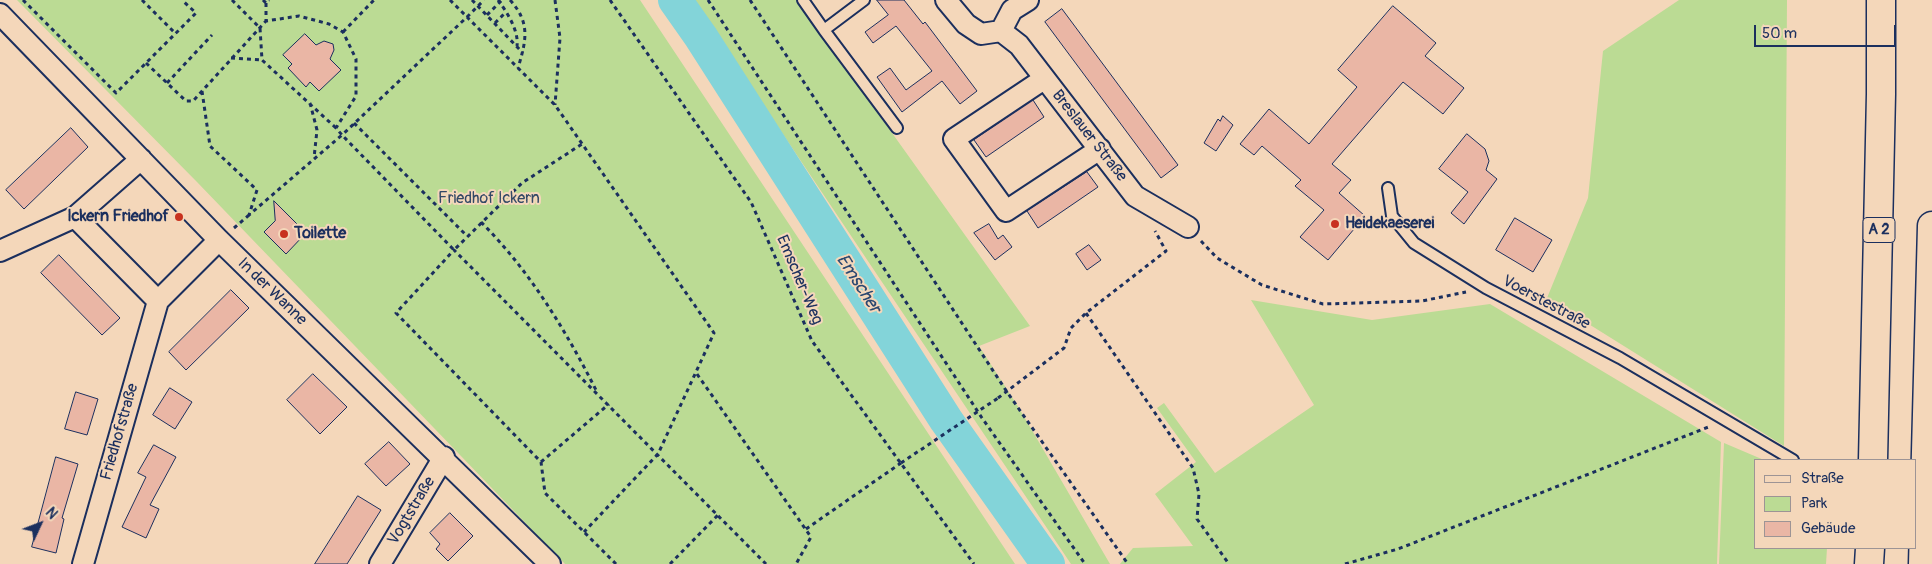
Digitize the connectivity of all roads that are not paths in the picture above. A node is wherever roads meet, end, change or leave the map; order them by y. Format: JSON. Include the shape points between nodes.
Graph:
{"nodes":[{"id":1,"x":803,"y":0,"type":"edge"},
{"id":2,"x":864,"y":0,"type":"edge"},
{"id":3,"x":946,"y":0,"type":"edge"},
{"id":4,"x":1881,"y":0,"type":"edge"},
{"id":5,"x":1020,"y":5,"type":"edge"},
{"id":6,"x":0,"y":14,"type":"edge"},
{"id":7,"x":824,"y":30,"type":"junction"},
{"id":8,"x":1001,"y":31,"type":"junction"},
{"id":9,"x":1044,"y":79,"type":"junction"},
{"id":10,"x":897,"y":128,"type":"dead end"},
{"id":11,"x":1100,"y":150,"type":"junction"},
{"id":12,"x":141,"y":159,"type":"junction"},
{"id":13,"x":1388,"y":188,"type":"dead end"},
{"id":14,"x":75,"y":217,"type":"junction"},
{"id":15,"x":1932,"y":226,"type":"edge"},
{"id":16,"x":1188,"y":227,"type":"road end"},
{"id":17,"x":219,"y":240,"type":"junction"},
{"id":18,"x":0,"y":251,"type":"edge"},
{"id":19,"x":158,"y":300,"type":"junction"},
{"id":20,"x":444,"y":457,"type":"junction"},
{"id":21,"x":1791,"y":459,"type":"edge"},
{"id":22,"x":1873,"y":459,"type":"edge"},
{"id":23,"x":1870,"y":549,"type":"edge"},
{"id":24,"x":83,"y":564,"type":"edge"},
{"id":25,"x":380,"y":564,"type":"edge"},
{"id":26,"x":550,"y":564,"type":"edge"},
{"id":27,"x":1869,"y":564,"type":"edge"},
{"id":28,"x":1923,"y":564,"type":"edge"}],
"edges":[{"from":1,"to":7,"type":"lane"},
{"from":2,"to":7,"type":"lane"},
{"from":3,"to":8,"type":"street","via":[[966,24],[981,34]]},
{"from":4,"to":22,"type":"highway","number":"A 2","via":[[1882,94]]},
{"from":5,"to":8,"type":"street"},
{"from":6,"to":12,"type":"street","name":"In der Wanne"},
{"from":7,"to":10,"type":"lane"},
{"from":8,"to":9,"type":"street","name":"Breslauer Straße","via":[[1019,45]]},
{"from":9,"to":11,"type":"street","name":"Breslauer Straße"},
{"from":9,"to":11,"type":"street","via":[[954,139],[1006,211]]},
{"from":11,"to":16,"type":"street","name":"Breslauer Straße","via":[[1135,196]]},
{"from":12,"to":14,"type":"street"},
{"from":12,"to":17,"type":"street","name":"In der Wanne"},
{"from":13,"to":21,"type":"lane","name":"Voerstestraße","via":[[1392,216],[1414,243],[1486,288],[1620,358]]},
{"from":14,"to":18,"type":"street"},
{"from":14,"to":19,"type":"street"},
{"from":15,"to":28,"type":"highway"},
{"from":17,"to":19,"type":"street","name":"Friedhofstraße"},
{"from":17,"to":20,"type":"street","name":"In der Wanne"},
{"from":19,"to":24,"type":"street","name":"Friedhofstraße"},
{"from":20,"to":25,"type":"street","name":"Vogtstraße"},
{"from":20,"to":26,"type":"street","name":"In der Wanne"},
{"from":23,"to":27,"type":"highway"}]}
